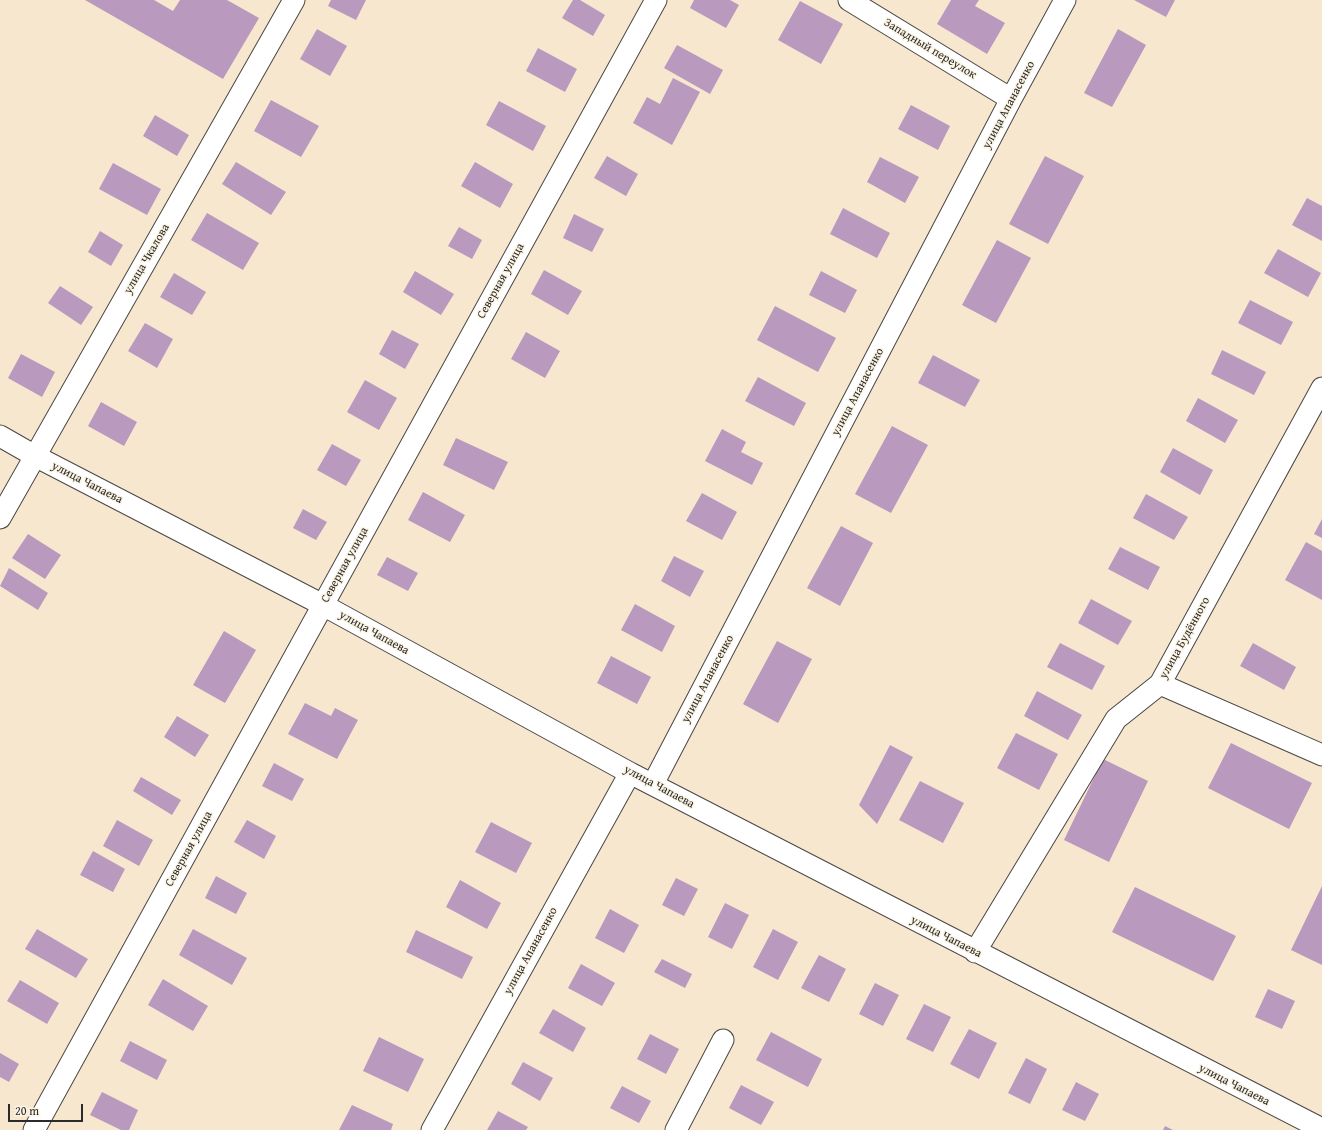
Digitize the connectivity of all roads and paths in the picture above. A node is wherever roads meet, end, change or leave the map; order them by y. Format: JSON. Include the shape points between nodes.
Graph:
{"nodes":[{"id":1,"x":294,"y":0,"type":"edge"},
{"id":2,"x":656,"y":0,"type":"edge"},
{"id":3,"x":849,"y":0,"type":"edge"},
{"id":4,"x":1065,"y":0,"type":"edge"},
{"id":5,"x":1011,"y":99,"type":"junction"},
{"id":6,"x":1322,"y":388,"type":"edge"},
{"id":7,"x":0,"y":436,"type":"edge"},
{"id":8,"x":35,"y":456,"type":"junction"},
{"id":9,"x":0,"y":518,"type":"edge"},
{"id":10,"x":323,"y":605,"type":"junction"},
{"id":11,"x":1160,"y":684,"type":"junction"},
{"id":12,"x":1322,"y":755,"type":"edge"},
{"id":13,"x":630,"y":773,"type":"junction"},
{"id":14,"x":652,"y":784,"type":"junction"},
{"id":15,"x":975,"y":952,"type":"junction"},
{"id":16,"x":724,"y":1040,"type":"dead end"},
{"id":17,"x":1322,"y":1129,"type":"edge"},
{"id":18,"x":34,"y":1130,"type":"edge"},
{"id":19,"x":432,"y":1130,"type":"edge"},
{"id":20,"x":676,"y":1130,"type":"edge"}],
"edges":[{"from":1,"to":8,"type":"street","name":"улица Чкалова"},
{"from":2,"to":10,"type":"street","name":"Северная улица"},
{"from":3,"to":5,"type":"street","name":"Западный переулок"},
{"from":4,"to":5,"type":"street","name":"улица Апанасенко"},
{"from":5,"to":14,"type":"street","name":"улица Апанасенко"},
{"from":6,"to":11,"type":"street","name":"улица Будённого"},
{"from":7,"to":8,"type":"street","name":"улица Чапаева"},
{"from":8,"to":9,"type":"street","name":"улица Чкалова"},
{"from":8,"to":10,"type":"street","name":"улица Чапаева"},
{"from":10,"to":13,"type":"street","name":"улица Чапаева"},
{"from":10,"to":18,"type":"street","name":"Северная улица"},
{"from":11,"to":12,"type":"street"},
{"from":11,"to":15,"type":"street","name":"улица Будённого","via":[[1116,719]]},
{"from":13,"to":14,"type":"street","name":"улица Чапаева"},
{"from":13,"to":19,"type":"street","name":"улица Апанасенко"},
{"from":14,"to":15,"type":"street","name":"улица Чапаева"},
{"from":15,"to":17,"type":"street","name":"улица Чапаева"},
{"from":16,"to":20,"type":"street"}]}
